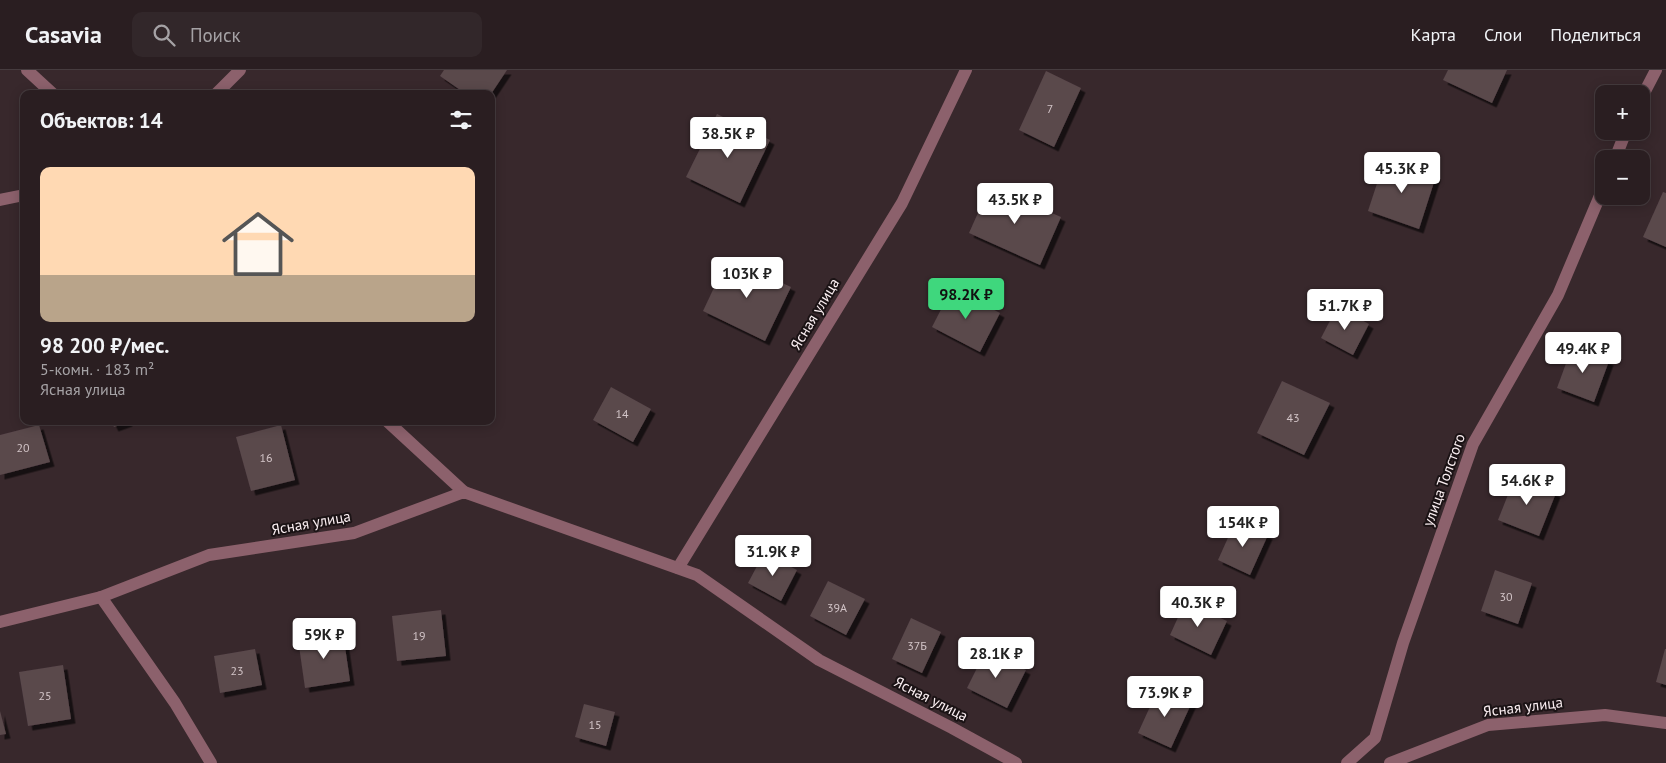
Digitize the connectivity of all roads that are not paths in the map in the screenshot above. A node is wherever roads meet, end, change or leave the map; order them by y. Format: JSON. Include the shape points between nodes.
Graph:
{"nodes":[{"id":1,"x":27,"y":70,"type":"edge"},
{"id":2,"x":240,"y":70,"type":"edge"},
{"id":3,"x":966,"y":70,"type":"edge"},
{"id":4,"x":1656,"y":70,"type":"edge"},
{"id":5,"x":1648,"y":85,"type":"edge"},
{"id":6,"x":49,"y":90,"type":"edge"},
{"id":7,"x":220,"y":90,"type":"edge"},
{"id":8,"x":20,"y":197,"type":"edge"},
{"id":9,"x":0,"y":200,"type":"edge"},
{"id":10,"x":1596,"y":205,"type":"edge"},
{"id":11,"x":391,"y":425,"type":"edge"},
{"id":12,"x":464,"y":492,"type":"junction"},
{"id":13,"x":678,"y":568,"type":"junction"},
{"id":14,"x":101,"y":597,"type":"junction"},
{"id":15,"x":0,"y":622,"type":"edge"},
{"id":16,"x":1666,"y":724,"type":"edge"},
{"id":17,"x":211,"y":763,"type":"edge"},
{"id":18,"x":1016,"y":763,"type":"edge"},
{"id":19,"x":1347,"y":763,"type":"edge"},
{"id":20,"x":1390,"y":763,"type":"edge"}],
"edges":[{"from":1,"to":6,"type":"street"},
{"from":2,"to":7,"type":"street"},
{"from":3,"to":13,"type":"street","name":"Ясная улица","via":[[902,203]]},
{"from":4,"to":5,"type":"street"},
{"from":8,"to":9,"type":"street"},
{"from":10,"to":19,"type":"street","name":"улица Толстого","via":[[1558,296],[1473,444],[1403,643],[1375,738]]},
{"from":11,"to":12,"type":"street"},
{"from":12,"to":13,"type":"street","name":"Ясная улица"},
{"from":12,"to":14,"type":"street","name":"Ясная улица","via":[[354,533],[209,555]]},
{"from":13,"to":18,"type":"street","name":"Ясная улица","via":[[698,575],[819,660]]},
{"from":14,"to":15,"type":"street","name":"Ясная улица"},
{"from":14,"to":17,"type":"street","via":[[175,703]]},
{"from":16,"to":20,"type":"street","name":"Ясная улица","via":[[1605,715],[1488,725]]}]}
